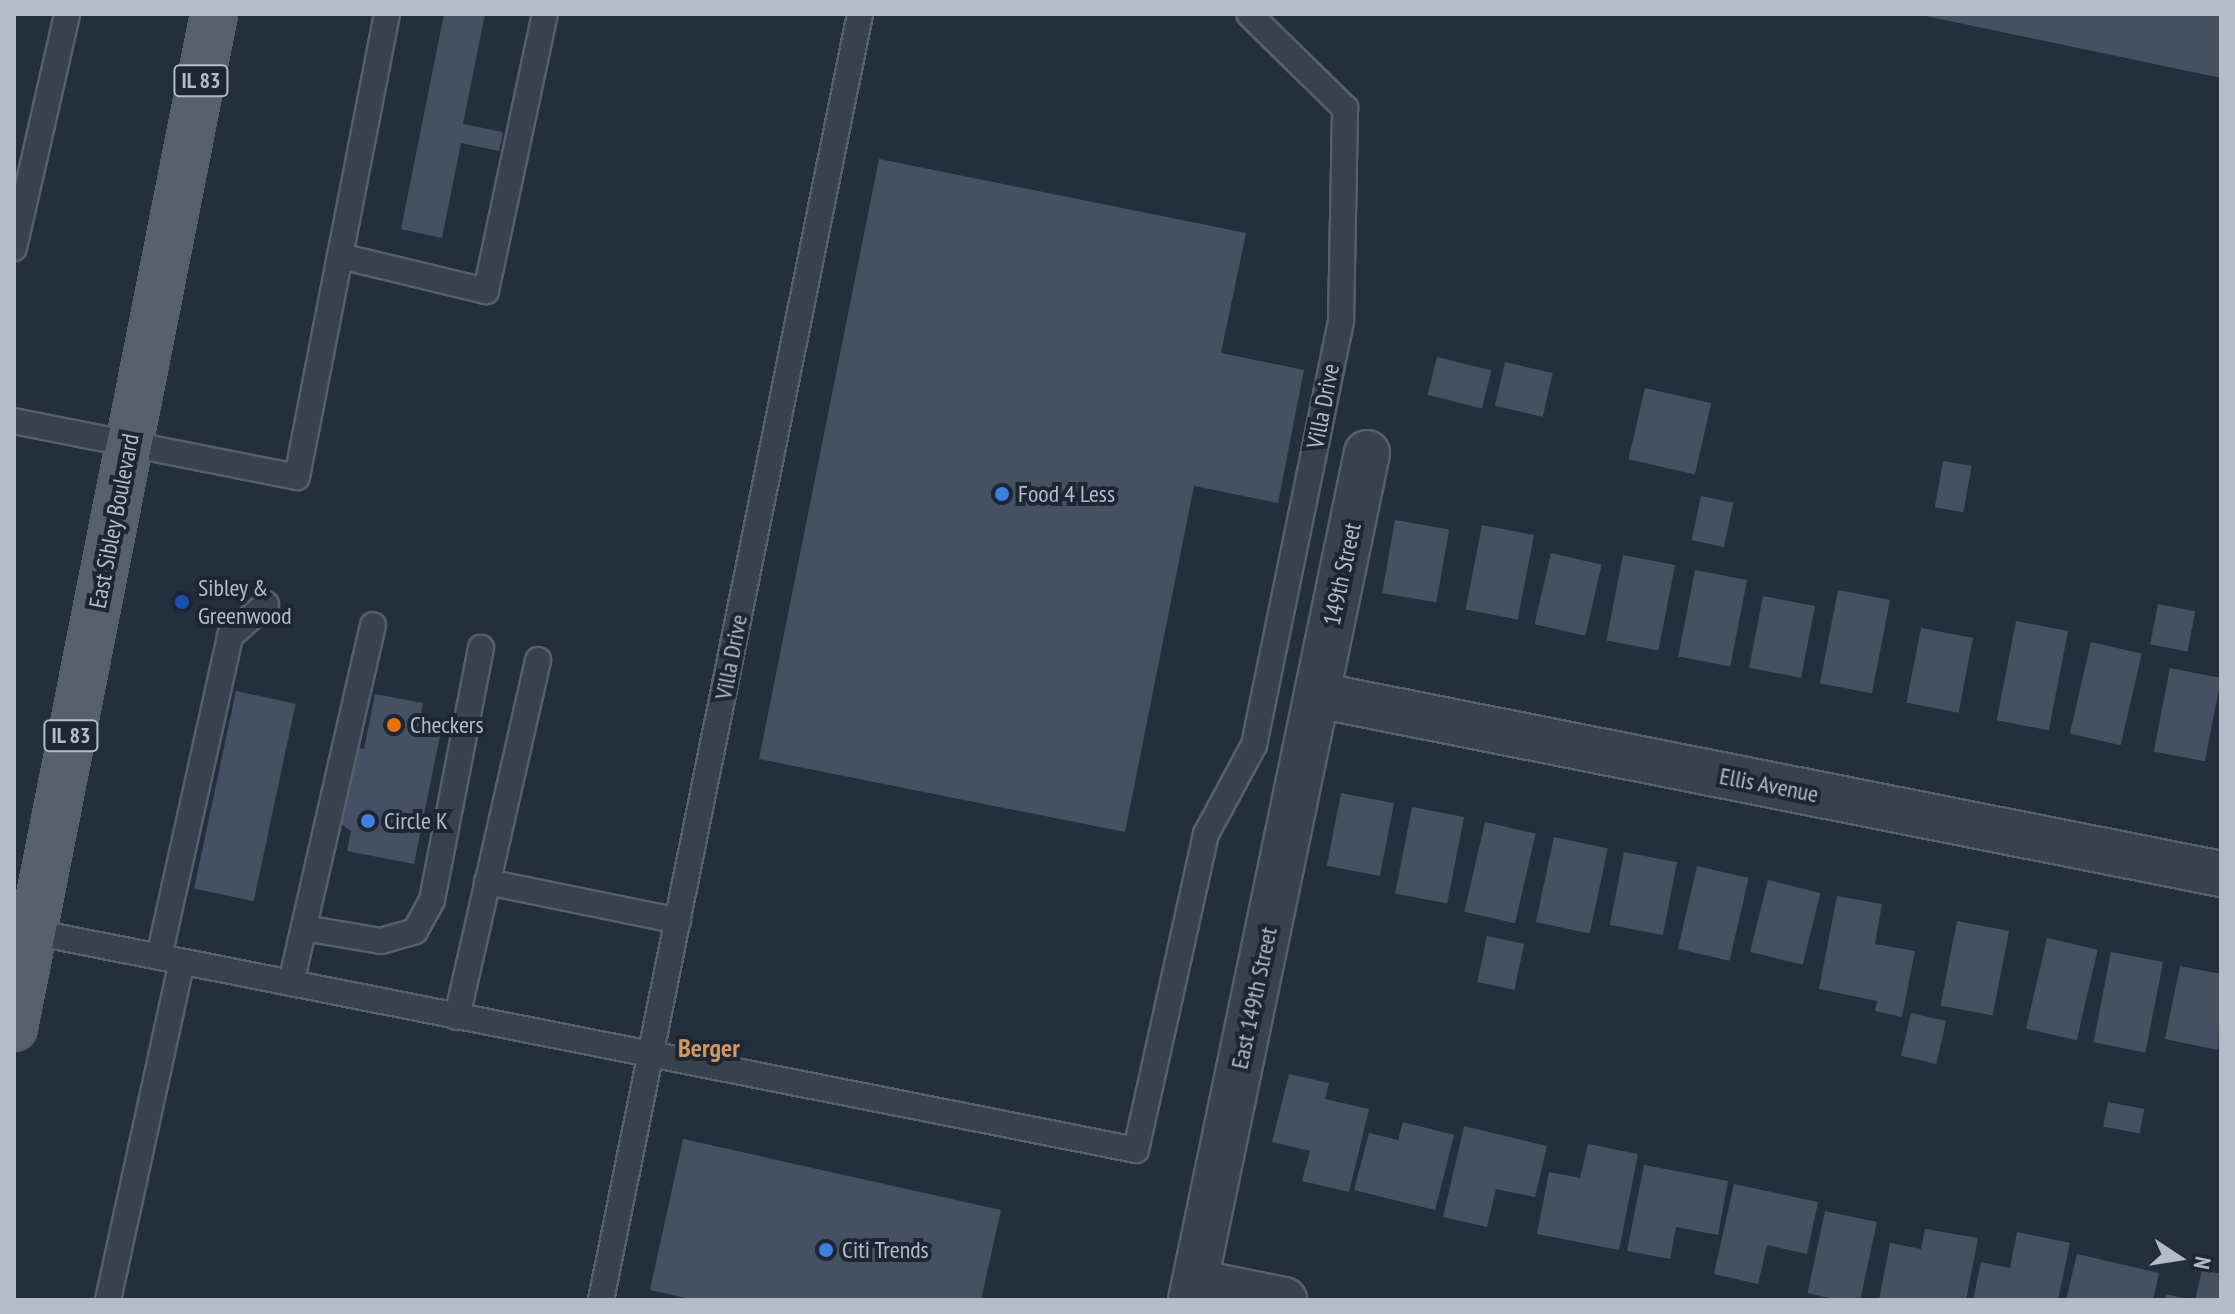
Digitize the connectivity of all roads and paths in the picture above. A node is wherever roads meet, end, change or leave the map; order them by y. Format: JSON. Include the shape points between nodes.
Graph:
{"nodes":[{"id":1,"x":67,"y":14,"type":"edge"},
{"id":2,"x":214,"y":14,"type":"edge"},
{"id":3,"x":387,"y":14,"type":"edge"},
{"id":4,"x":545,"y":14,"type":"edge"},
{"id":5,"x":860,"y":14,"type":"edge"},
{"id":6,"x":1249,"y":14,"type":"edge"},
{"id":7,"x":14,"y":248,"type":"edge"},
{"id":8,"x":340,"y":256,"type":"junction"},
{"id":9,"x":14,"y":421,"type":"edge"},
{"id":10,"x":129,"y":444,"type":"junction"},
{"id":11,"x":1367,"y":453,"type":"dead end"},
{"id":12,"x":266,"y":604,"type":"dead end"},
{"id":13,"x":373,"y":625,"type":"dead end"},
{"id":14,"x":481,"y":648,"type":"dead end"},
{"id":15,"x":538,"y":660,"type":"dead end"},
{"id":16,"x":1317,"y":695,"type":"junction"},
{"id":17,"x":2221,"y":874,"type":"edge"},
{"id":18,"x":487,"y":882,"type":"junction"},
{"id":19,"x":28,"y":886,"type":"edge"},
{"id":20,"x":678,"y":921,"type":"junction"},
{"id":21,"x":304,"y":928,"type":"junction"},
{"id":22,"x":33,"y":932,"type":"junction"},
{"id":23,"x":171,"y":960,"type":"junction"},
{"id":24,"x":19,"y":980,"type":"edge"},
{"id":25,"x":291,"y":983,"type":"junction"},
{"id":26,"x":457,"y":1017,"type":"junction"},
{"id":27,"x":14,"y":1028,"type":"edge"},
{"id":28,"x":651,"y":1055,"type":"junction"},
{"id":29,"x":1193,"y":1291,"type":"edge"},
{"id":30,"x":108,"y":1300,"type":"edge"},
{"id":31,"x":601,"y":1300,"type":"edge"},
{"id":32,"x":1284,"y":1300,"type":"edge"}],
"edges":[{"from":1,"to":7,"type":"lane"},
{"from":2,"to":10,"type":"main road","name":"East Sibley Boulevard","number":"IL 83"},
{"from":3,"to":8,"type":"lane"},
{"from":4,"to":8,"type":"lane","via":[[486,291]]},
{"from":5,"to":20,"type":"lane","name":"Villa Drive"},
{"from":6,"to":28,"type":"lane","name":"Villa Drive","via":[[1345,108],[1341,321],[1254,745],[1206,834],[1136,1150]]},
{"from":8,"to":10,"type":"lane","via":[[297,477]]},
{"from":9,"to":10,"type":"lane"},
{"from":10,"to":19,"type":"main road","name":"East Sibley Boulevard","number":"IL 83"},
{"from":11,"to":16,"type":"street","name":"149th Street"},
{"from":12,"to":23,"type":"lane","via":[[230,636]]},
{"from":13,"to":21,"type":"lane"},
{"from":14,"to":21,"type":"lane","via":[[432,900],[415,931],[381,941]]},
{"from":15,"to":18,"type":"lane"},
{"from":16,"to":17,"type":"street","name":"Ellis Avenue"},
{"from":16,"to":29,"type":"street","name":"East 149th Street"},
{"from":18,"to":20,"type":"lane"},
{"from":18,"to":26,"type":"lane"},
{"from":19,"to":22,"type":"main road","name":"East Sibley Boulevard","number":"IL 83"},
{"from":20,"to":28,"type":"lane","name":"Villa Drive"},
{"from":21,"to":25,"type":"lane"},
{"from":22,"to":23,"type":"lane"},
{"from":22,"to":24,"type":"main road","name":"East Sibley Boulevard","number":"IL 83"},
{"from":23,"to":25,"type":"lane"},
{"from":23,"to":30,"type":"lane"},
{"from":24,"to":27,"type":"main road","name":"East Sibley Boulevard","number":"IL 83"},
{"from":25,"to":26,"type":"lane"},
{"from":26,"to":28,"type":"lane"},
{"from":28,"to":31,"type":"lane","name":"Villa Drive"},
{"from":29,"to":32,"type":"street"}]}
